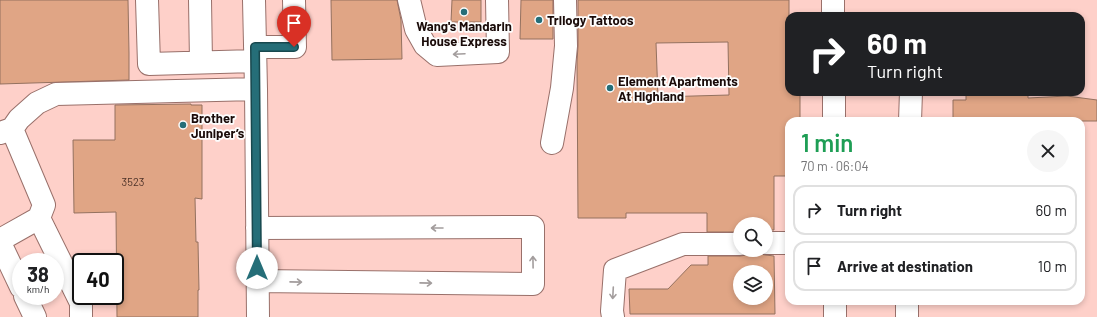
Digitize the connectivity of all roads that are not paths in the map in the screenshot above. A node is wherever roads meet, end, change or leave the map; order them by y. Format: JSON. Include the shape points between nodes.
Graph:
{"nodes":[{"id":1,"x":147,"y":0,"type":"edge"},
{"id":2,"x":200,"y":0,"type":"edge"},
{"id":3,"x":254,"y":0,"type":"edge"},
{"id":4,"x":294,"y":0,"type":"edge"},
{"id":5,"x":409,"y":0,"type":"edge"},
{"id":6,"x":496,"y":0,"type":"edge"},
{"id":7,"x":565,"y":0,"type":"edge"},
{"id":8,"x":833,"y":0,"type":"edge"},
{"id":9,"x":833,"y":12,"type":"edge"},
{"id":10,"x":255,"y":54,"type":"junction"},
{"id":11,"x":201,"y":62,"type":"junction"},
{"id":12,"x":256,"y":88,"type":"junction"},
{"id":13,"x":834,"y":96,"type":"edge"},
{"id":14,"x":911,"y":96,"type":"edge"},
{"id":15,"x":834,"y":117,"type":"edge"},
{"id":16,"x":910,"y":117,"type":"edge"},
{"id":17,"x":6,"y":131,"type":"edge"},
{"id":18,"x":552,"y":143,"type":"dead end"},
{"id":19,"x":39,"y":218,"type":"junction"},
{"id":20,"x":257,"y":228,"type":"junction"},
{"id":21,"x":0,"y":242,"type":"edge"},
{"id":22,"x":773,"y":243,"type":"edge"},
{"id":23,"x":785,"y":243,"type":"edge"},
{"id":24,"x":733,"y":244,"type":"edge"},
{"id":25,"x":12,"y":268,"type":"edge"},
{"id":26,"x":257,"y":282,"type":"junction"},
{"id":27,"x":29,"y":305,"type":"edge"},
{"id":28,"x":835,"y":305,"type":"edge"},
{"id":29,"x":907,"y":305,"type":"edge"},
{"id":30,"x":35,"y":317,"type":"edge"},
{"id":31,"x":81,"y":317,"type":"edge"},
{"id":32,"x":258,"y":317,"type":"edge"},
{"id":33,"x":613,"y":317,"type":"edge"},
{"id":34,"x":836,"y":317,"type":"edge"},
{"id":35,"x":907,"y":317,"type":"edge"}],
"edges":[{"from":1,"to":11,"type":"street","via":[[149,64]]},
{"from":2,"to":11,"type":"street"},
{"from":3,"to":10,"type":"street"},
{"from":4,"to":10,"type":"street","via":[[294,47]]},
{"from":6,"to":5,"type":"street","one_way":true,"via":[[498,52],[437,55],[425,44],[416,28]]},
{"from":7,"to":18,"type":"street","via":[[566,46],[562,88]]},
{"from":8,"to":9,"type":"street"},
{"from":10,"to":11,"type":"street"},
{"from":10,"to":12,"type":"street"},
{"from":12,"to":17,"type":"street","via":[[56,94],[37,103]]},
{"from":12,"to":20,"type":"street"},
{"from":13,"to":15,"type":"street"},
{"from":14,"to":16,"type":"street"},
{"from":17,"to":19,"type":"street","via":[[44,205]]},
{"from":19,"to":21,"type":"street"},
{"from":19,"to":31,"type":"street","via":[[81,303]]},
{"from":20,"to":26,"type":"street"},
{"from":26,"to":20,"type":"street","one_way":true,"via":[[534,284],[533,227]]},
{"from":21,"to":25,"type":"street"},
{"from":22,"to":23,"type":"street"},
{"from":24,"to":33,"type":"street","one_way":true,"via":[[683,244],[615,270]]},
{"from":26,"to":32,"type":"street"},
{"from":27,"to":30,"type":"street"},
{"from":28,"to":34,"type":"street"},
{"from":29,"to":35,"type":"street"}]}
